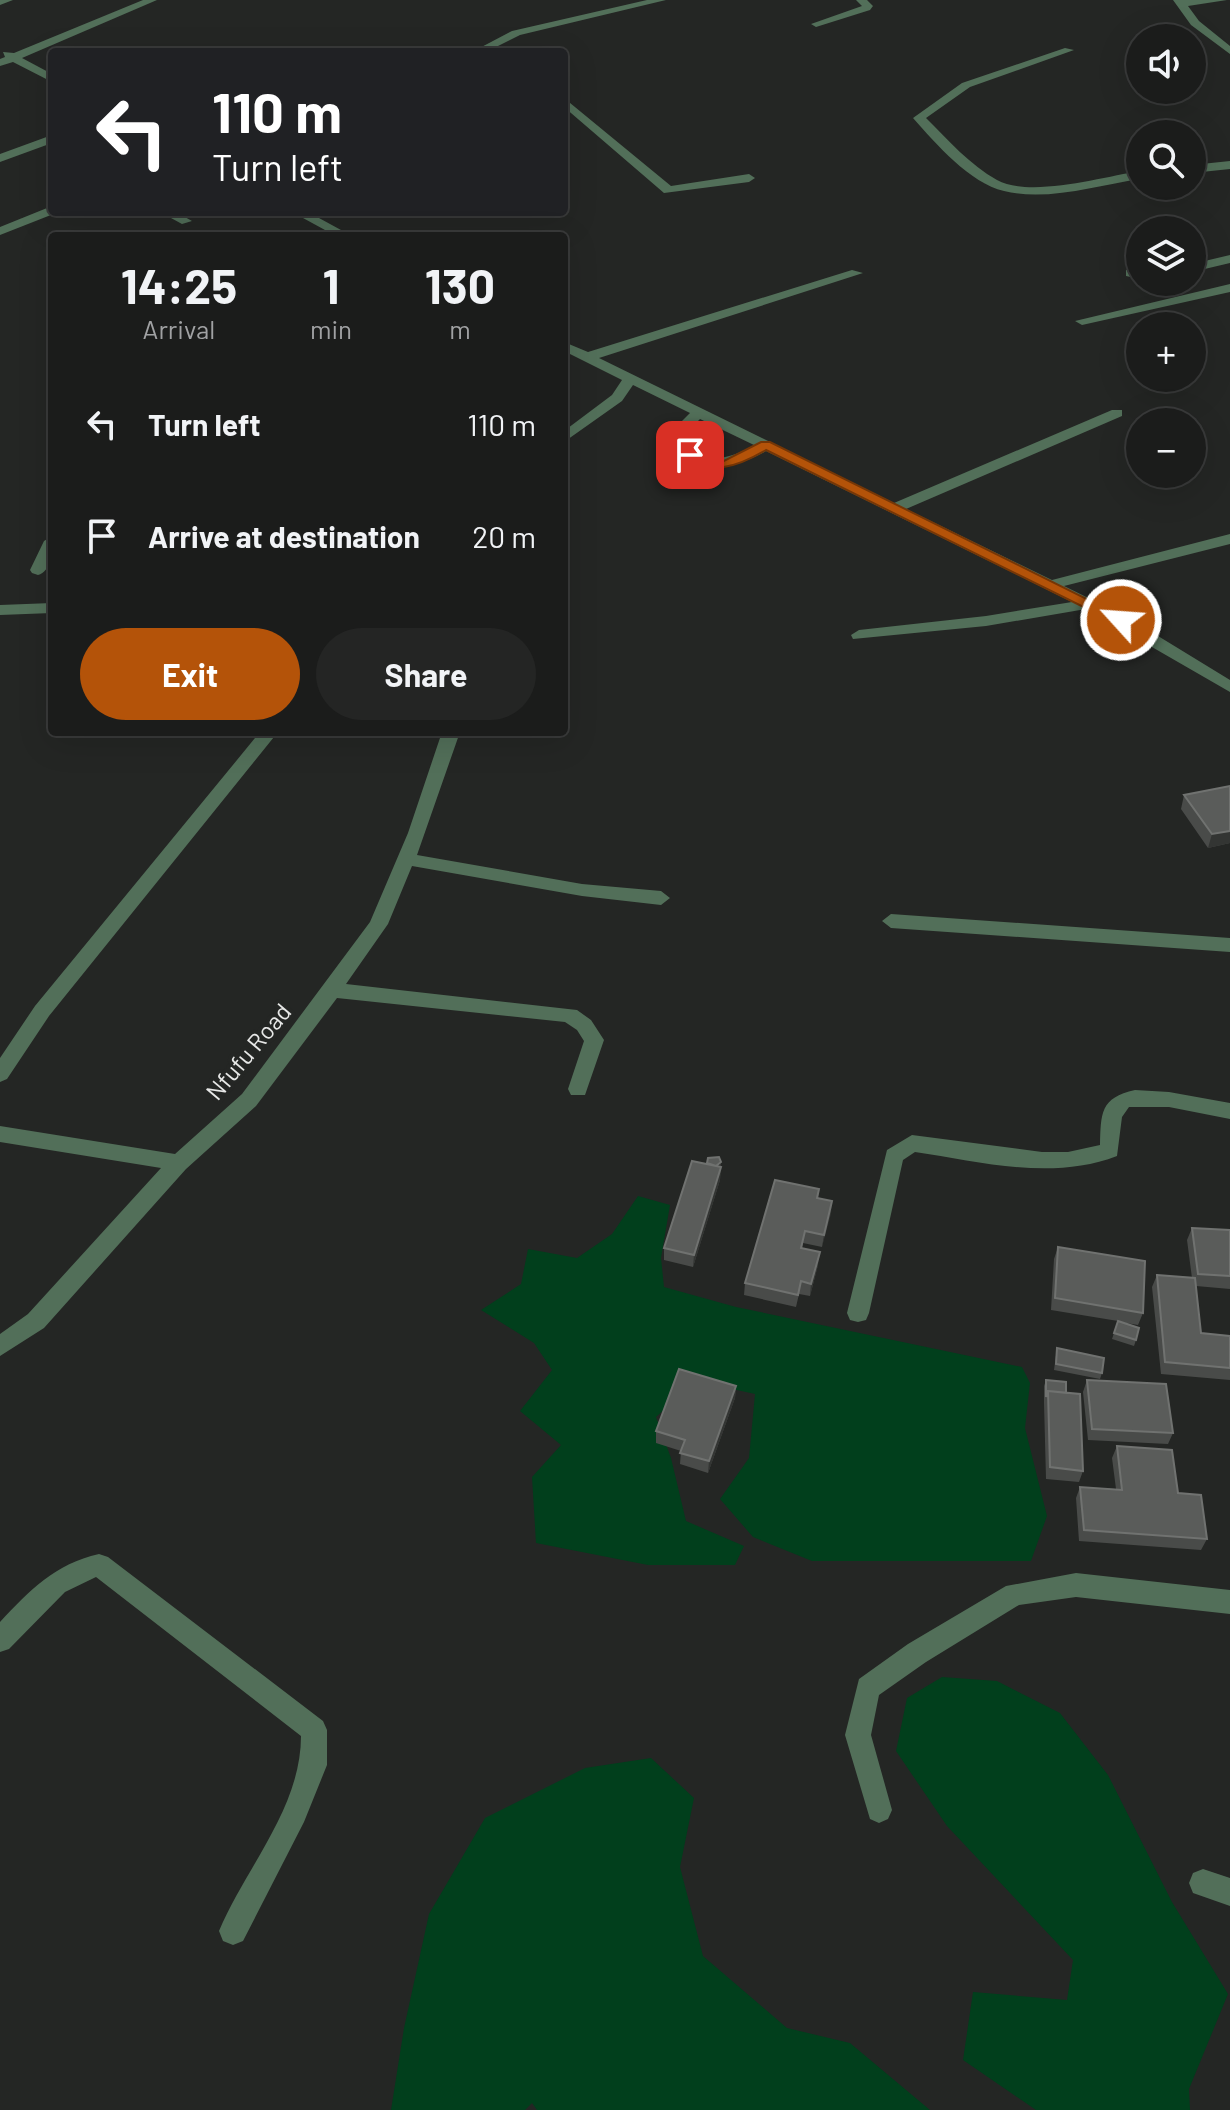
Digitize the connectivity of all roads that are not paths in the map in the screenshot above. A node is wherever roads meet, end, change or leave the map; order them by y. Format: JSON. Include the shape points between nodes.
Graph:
{"nodes":[{"id":1,"x":8,"y":0,"type":"edge"},
{"id":2,"x":152,"y":0,"type":"edge"},
{"id":3,"x":661,"y":0,"type":"edge"},
{"id":4,"x":861,"y":0,"type":"edge"},
{"id":5,"x":1222,"y":0,"type":"edge"},
{"id":6,"x":0,"y":2,"type":"edge"},
{"id":7,"x":1180,"y":2,"type":"edge"},
{"id":8,"x":816,"y":24,"type":"dead end"},
{"id":9,"x":485,"y":48,"type":"edge"},
{"id":10,"x":0,"y":50,"type":"edge"},
{"id":11,"x":1069,"y":50,"type":"dead end"},
{"id":12,"x":1230,"y":51,"type":"edge"},
{"id":13,"x":15,"y":58,"type":"junction"},
{"id":14,"x":0,"y":63,"type":"edge"},
{"id":15,"x":48,"y":77,"type":"edge"},
{"id":16,"x":568,"y":104,"type":"edge"},
{"id":17,"x":48,"y":140,"type":"edge"},
{"id":18,"x":0,"y":158,"type":"edge"},
{"id":19,"x":1230,"y":165,"type":"edge"},
{"id":20,"x":1206,"y":168,"type":"edge"},
{"id":21,"x":1126,"y":177,"type":"edge"},
{"id":22,"x":749,"y":178,"type":"dead end"},
{"id":23,"x":48,"y":212,"type":"edge"},
{"id":24,"x":175,"y":216,"type":"edge"},
{"id":25,"x":306,"y":216,"type":"edge"},
{"id":26,"x":186,"y":221,"type":"dead end"},
{"id":27,"x":0,"y":231,"type":"edge"},
{"id":28,"x":338,"y":232,"type":"edge"},
{"id":29,"x":1230,"y":259,"type":"edge"},
{"id":30,"x":1206,"y":265,"type":"edge"},
{"id":31,"x":857,"y":273,"type":"dead end"},
{"id":32,"x":1230,"y":288,"type":"edge"},
{"id":33,"x":1082,"y":321,"type":"dead end"},
{"id":34,"x":568,"y":348,"type":"edge"},
{"id":35,"x":587,"y":357,"type":"junction"},
{"id":36,"x":630,"y":379,"type":"junction"},
{"id":37,"x":699,"y":412,"type":"junction"},
{"id":38,"x":1117,"y":413,"type":"dead end"},
{"id":39,"x":568,"y":435,"type":"edge"},
{"id":40,"x":765,"y":445,"type":"junction"},
{"id":41,"x":895,"y":508,"type":"junction"},
{"id":42,"x":1230,"y":539,"type":"edge"},
{"id":43,"x":48,"y":549,"type":"edge"},
{"id":44,"x":38,"y":570,"type":"dead end"},
{"id":45,"x":1050,"y":585,"type":"junction"},
{"id":46,"x":1088,"y":604,"type":"junction"},
{"id":47,"x":48,"y":608,"type":"edge"},
{"id":48,"x":0,"y":610,"type":"edge"},
{"id":49,"x":859,"y":635,"type":"dead end"},
{"id":50,"x":1230,"y":687,"type":"edge"},
{"id":51,"x":266,"y":736,"type":"edge"},
{"id":52,"x":450,"y":736,"type":"edge"},
{"id":53,"x":406,"y":859,"type":"junction"},
{"id":54,"x":661,"y":898,"type":"dead end"},
{"id":55,"x":891,"y":921,"type":"dead end"},
{"id":56,"x":1230,"y":945,"type":"edge"},
{"id":57,"x":332,"y":990,"type":"junction"},
{"id":58,"x":0,"y":1074,"type":"edge"},
{"id":59,"x":578,"y":1089,"type":"dead end"},
{"id":60,"x":1230,"y":1111,"type":"edge"},
{"id":61,"x":0,"y":1134,"type":"edge"},
{"id":62,"x":179,"y":1163,"type":"junction"},
{"id":63,"x":858,"y":1313,"type":"dead end"},
{"id":64,"x":0,"y":1346,"type":"edge"},
{"id":65,"x":1230,"y":1602,"type":"edge"},
{"id":66,"x":0,"y":1640,"type":"edge"},
{"id":67,"x":879,"y":1810,"type":"dead end"},
{"id":68,"x":1203,"y":1883,"type":"dead end"},
{"id":69,"x":1230,"y":1892,"type":"edge"},
{"id":70,"x":233,"y":1931,"type":"dead end"}],
"edges":[{"from":1,"to":6,"type":"street"},
{"from":2,"to":13,"type":"street"},
{"from":3,"to":9,"type":"street","via":[[516,33]]},
{"from":4,"to":8,"type":"street","via":[[866,8]]},
{"from":5,"to":7,"type":"street"},
{"from":7,"to":12,"type":"street","via":[[1195,23]]},
{"from":10,"to":13,"type":"street"},
{"from":11,"to":21,"type":"street","via":[[966,85],[919,118],[1002,188]]},
{"from":13,"to":14,"type":"street"},
{"from":13,"to":15,"type":"street"},
{"from":16,"to":22,"type":"street","via":[[668,190]]},
{"from":17,"to":18,"type":"street"},
{"from":19,"to":20,"type":"street"},
{"from":23,"to":27,"type":"street"},
{"from":24,"to":26,"type":"street"},
{"from":25,"to":28,"type":"street"},
{"from":29,"to":30,"type":"street"},
{"from":31,"to":35,"type":"street"},
{"from":32,"to":33,"type":"street"},
{"from":34,"to":35,"type":"street"},
{"from":35,"to":36,"type":"street"},
{"from":36,"to":37,"type":"street"},
{"from":36,"to":39,"type":"street","via":[[617,398]]},
{"from":37,"to":40,"type":"street"},
{"from":37,"to":40,"type":"street","via":[[674,436],[690,455],[723,466]]},
{"from":38,"to":41,"type":"street"},
{"from":40,"to":41,"type":"street"},
{"from":41,"to":45,"type":"street"},
{"from":42,"to":45,"type":"street"},
{"from":43,"to":44,"type":"street"},
{"from":45,"to":46,"type":"street"},
{"from":46,"to":49,"type":"street"},
{"from":46,"to":50,"type":"street"},
{"from":47,"to":48,"type":"street"},
{"from":51,"to":58,"type":"street","via":[[42,1011]]},
{"from":52,"to":53,"type":"street","name":"Nfufu Road"},
{"from":53,"to":54,"type":"street","via":[[582,890]]},
{"from":53,"to":57,"type":"street","name":"Nfufu Road","via":[[379,924]]},
{"from":55,"to":56,"type":"street"},
{"from":57,"to":59,"type":"street","via":[[570,1015],[594,1040]]},
{"from":57,"to":62,"type":"street","name":"Nfufu Road","via":[[249,1100]]},
{"from":60,"to":63,"type":"street","via":[[1127,1097],[1114,1110],[1110,1150],[1095,1159],[1066,1163],[912,1143],[894,1156]]},
{"from":61,"to":62,"type":"street"},
{"from":62,"to":64,"type":"street","name":"Nfufu Road","via":[[36,1321]]},
{"from":65,"to":67,"type":"street","via":[[1076,1585],[1015,1594],[868,1688],[858,1735]]},
{"from":66,"to":70,"type":"street","via":[[57,1580],[99,1565],[314,1730],[314,1765],[295,1813]]},
{"from":68,"to":69,"type":"street"}]}
